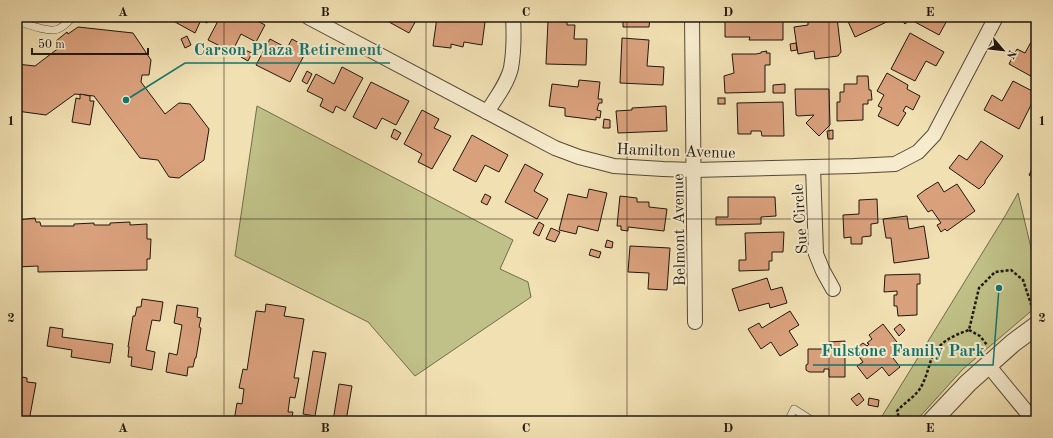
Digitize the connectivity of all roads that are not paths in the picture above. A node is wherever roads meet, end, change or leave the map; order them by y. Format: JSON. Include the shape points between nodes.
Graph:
{"nodes":[{"id":1,"x":73,"y":17,"type":"edge"},
{"id":2,"x":308,"y":17,"type":"edge"},
{"id":3,"x":513,"y":17,"type":"edge"},
{"id":4,"x":692,"y":17,"type":"edge"},
{"id":5,"x":996,"y":17,"type":"edge"},
{"id":6,"x":17,"y":21,"type":"edge"},
{"id":7,"x":487,"y":112,"type":"junction"},
{"id":8,"x":813,"y":167,"type":"junction"},
{"id":9,"x":694,"y":170,"type":"junction"},
{"id":10,"x":833,"y":289,"type":"dead end"},
{"id":11,"x":1035,"y":320,"type":"edge"},
{"id":12,"x":695,"y":322,"type":"dead end"},
{"id":13,"x":988,"y":365,"type":"junction"},
{"id":14,"x":788,"y":421,"type":"edge"},
{"id":15,"x":813,"y":421,"type":"edge"},
{"id":16,"x":932,"y":421,"type":"edge"},
{"id":17,"x":1034,"y":421,"type":"edge"}],
"edges":[{"from":1,"to":6,"type":"lane","via":[[60,29],[55,30]]},
{"from":2,"to":7,"type":"street","name":"Hamilton Avenue"},
{"from":3,"to":7,"type":"street","via":[[514,48],[511,69],[503,88]]},
{"from":4,"to":9,"type":"street","name":"Belmont Avenue"},
{"from":5,"to":8,"type":"street","name":"Hamilton Avenue","via":[[934,135],[918,152],[895,164]]},
{"from":7,"to":9,"type":"street","name":"Hamilton Avenue","via":[[554,148],[579,157],[614,166]]},
{"from":8,"to":9,"type":"street","name":"Hamilton Avenue"},
{"from":8,"to":10,"type":"street","name":"Sue Circle","via":[[816,254],[822,272]]},
{"from":9,"to":12,"type":"street","name":"Belmont Avenue"},
{"from":11,"to":13,"type":"street"},
{"from":13,"to":16,"type":"street"},
{"from":13,"to":17,"type":"street"},
{"from":14,"to":15,"type":"lane","via":[[794,409]]}]}
